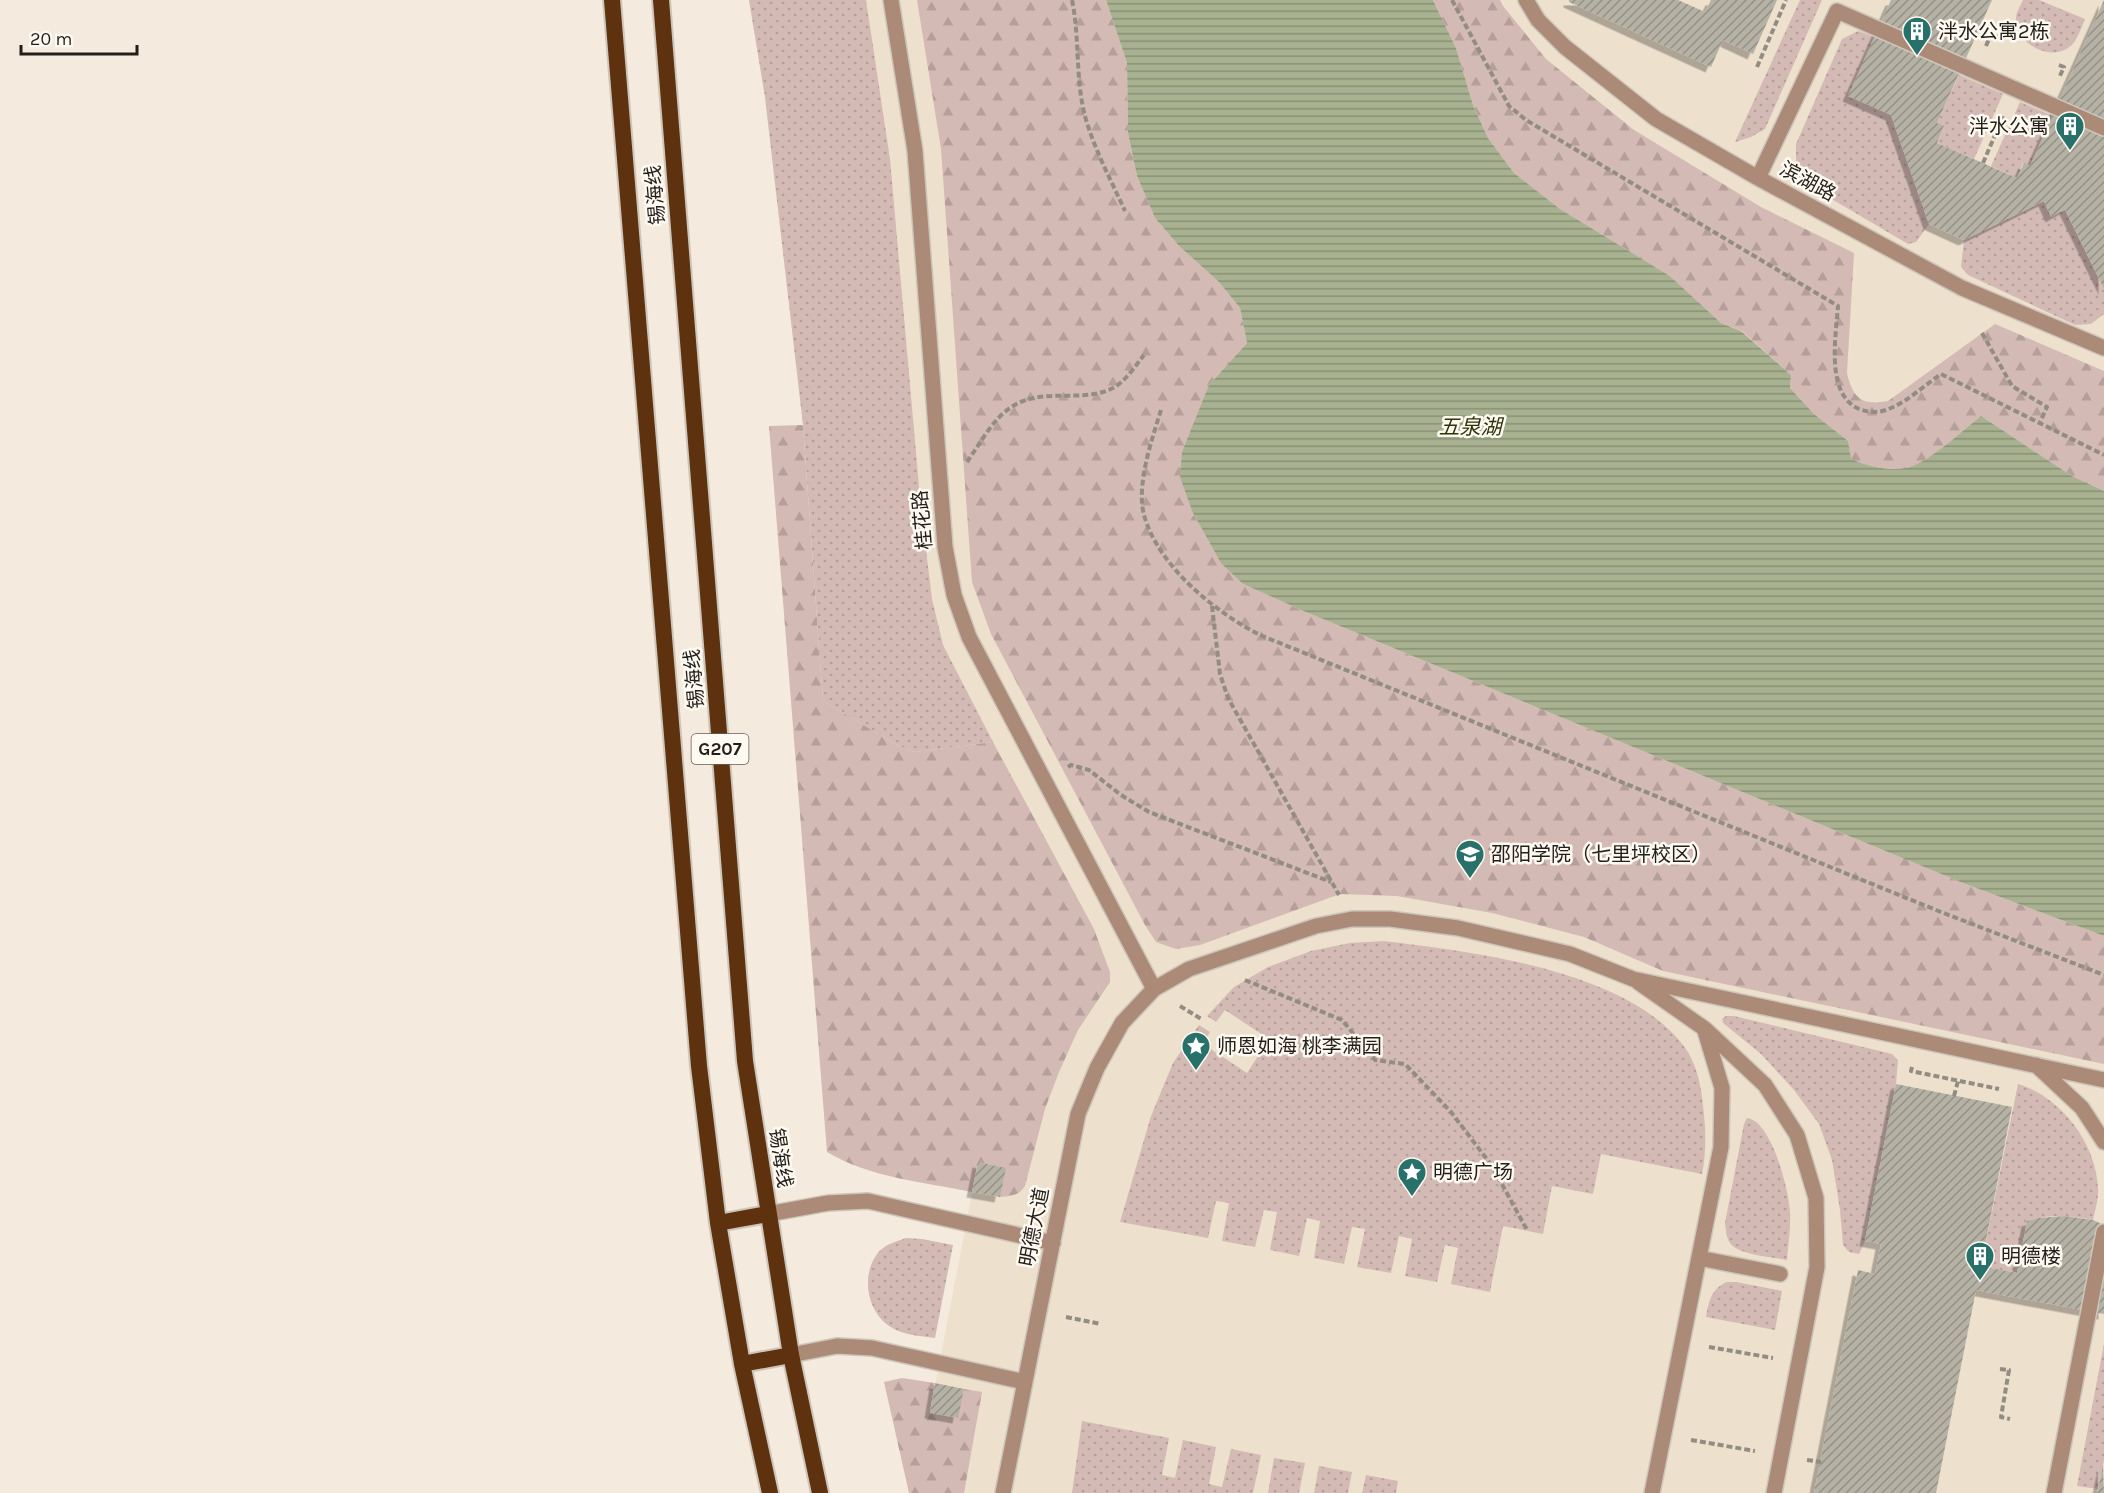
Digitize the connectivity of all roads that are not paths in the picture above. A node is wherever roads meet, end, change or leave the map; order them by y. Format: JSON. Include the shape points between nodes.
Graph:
{"nodes":[{"id":1,"x":612,"y":0,"type":"edge"},
{"id":2,"x":661,"y":0,"type":"edge"},
{"id":3,"x":891,"y":0,"type":"edge"},
{"id":4,"x":1526,"y":0,"type":"edge"},
{"id":5,"x":2104,"y":128,"type":"edge"},
{"id":6,"x":1758,"y":178,"type":"junction"},
{"id":7,"x":2104,"y":348,"type":"edge"},
{"id":8,"x":1634,"y":978,"type":"junction"},
{"id":9,"x":1154,"y":989,"type":"junction"},
{"id":10,"x":1705,"y":1029,"type":"junction"},
{"id":11,"x":2036,"y":1065,"type":"junction"},
{"id":12,"x":2104,"y":1080,"type":"edge"},
{"id":13,"x":2104,"y":1142,"type":"edge"},
{"id":14,"x":768,"y":1214,"type":"junction"},
{"id":15,"x":718,"y":1223,"type":"junction"},
{"id":16,"x":2104,"y":1232,"type":"edge"},
{"id":17,"x":1053,"y":1243,"type":"junction"},
{"id":18,"x":1699,"y":1258,"type":"junction"},
{"id":19,"x":1780,"y":1274,"type":"dead end"},
{"id":20,"x":791,"y":1355,"type":"junction"},
{"id":21,"x":742,"y":1364,"type":"junction"},
{"id":22,"x":1025,"y":1382,"type":"junction"},
{"id":23,"x":770,"y":1493,"type":"edge"},
{"id":24,"x":820,"y":1493,"type":"edge"},
{"id":25,"x":1003,"y":1493,"type":"edge"},
{"id":26,"x":1652,"y":1493,"type":"edge"},
{"id":27,"x":1774,"y":1493,"type":"edge"},
{"id":28,"x":2054,"y":1493,"type":"edge"}],
"edges":[{"from":1,"to":15,"type":"highway","name":"锡海线","number":"G207","via":[[699,1066]]},
{"from":2,"to":14,"type":"highway","name":"锡海线","number":"G207","via":[[745,1061]]},
{"from":3,"to":9,"type":"lane","name":"桂花路","via":[[915,151],[945,547],[954,595],[969,637]]},
{"from":4,"to":6,"type":"lane","name":"滨湖路","via":[[1538,20],[1565,47],[1656,119]]},
{"from":5,"to":6,"type":"lane","via":[[1837,11]]},
{"from":6,"to":7,"type":"lane","name":"滨湖路","via":[[1962,288]]},
{"from":8,"to":9,"type":"lane","name":"明德大道","via":[[1570,954],[1458,928],[1390,919],[1353,919],[1316,926],[1189,969]]},
{"from":8,"to":10,"type":"lane"},
{"from":8,"to":11,"type":"lane"},
{"from":9,"to":17,"type":"lane","name":"明德大道","via":[[1122,1023],[1096,1068],[1078,1114]]},
{"from":10,"to":18,"type":"lane","via":[[1722,1088],[1721,1147]]},
{"from":10,"to":27,"type":"lane","via":[[1765,1085],[1797,1135],[1816,1198],[1817,1268]]},
{"from":11,"to":12,"type":"lane"},
{"from":11,"to":13,"type":"lane","via":[[2082,1108]]},
{"from":14,"to":15,"type":"highway"},
{"from":14,"to":17,"type":"lane","via":[[828,1203],[868,1201]]},
{"from":14,"to":20,"type":"highway","name":"锡海线","number":"G207"},
{"from":15,"to":21,"type":"highway","name":"锡海线","number":"G207"},
{"from":16,"to":28,"type":"lane"},
{"from":17,"to":22,"type":"lane","name":"明德大道"},
{"from":18,"to":19,"type":"lane"},
{"from":18,"to":26,"type":"lane"},
{"from":20,"to":21,"type":"highway"},
{"from":20,"to":22,"type":"lane","via":[[837,1346],[872,1348]]},
{"from":20,"to":24,"type":"highway","name":"锡海线","number":"G207"},
{"from":21,"to":23,"type":"highway","name":"锡海线","number":"G207"},
{"from":22,"to":25,"type":"lane","name":"明德大道"}]}
